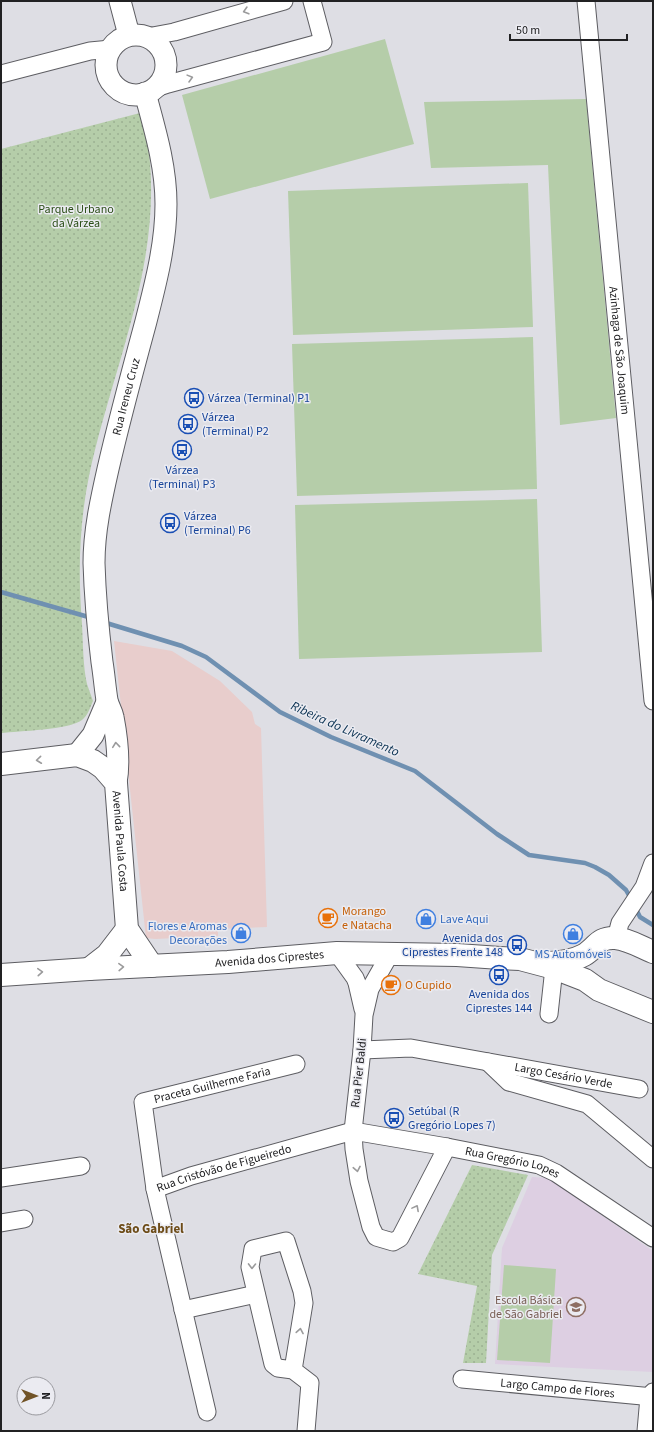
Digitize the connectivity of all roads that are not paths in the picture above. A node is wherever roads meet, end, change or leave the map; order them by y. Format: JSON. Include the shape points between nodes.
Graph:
{"nodes":[{"id":1,"x":120,"y":1,"type":"edge"},
{"id":2,"x":284,"y":1,"type":"edge"},
{"id":3,"x":312,"y":1,"type":"edge"},
{"id":4,"x":586,"y":1,"type":"edge"},
{"id":5,"x":138,"y":36,"type":"junction"},
{"id":6,"x":111,"y":48,"type":"junction"},
{"id":7,"x":1,"y":74,"type":"edge"},
{"id":8,"x":149,"y":91,"type":"junction"},
{"id":9,"x":653,"y":701,"type":"edge"},
{"id":10,"x":107,"y":702,"type":"junction"},
{"id":11,"x":77,"y":755,"type":"junction"},
{"id":12,"x":1,"y":764,"type":"edge"},
{"id":13,"x":116,"y":783,"type":"junction"},
{"id":14,"x":653,"y":863,"type":"edge"},
{"id":15,"x":127,"y":929,"type":"junction"},
{"id":16,"x":616,"y":938,"type":"junction"},
{"id":17,"x":589,"y":952,"type":"junction"},
{"id":18,"x":653,"y":952,"type":"edge"},
{"id":19,"x":337,"y":953,"type":"junction"},
{"id":20,"x":390,"y":954,"type":"junction"},
{"id":21,"x":152,"y":966,"type":"junction"},
{"id":22,"x":546,"y":966,"type":"junction"},
{"id":23,"x":89,"y":969,"type":"junction"},
{"id":24,"x":1,"y":975,"type":"edge"},
{"id":25,"x":594,"y":986,"type":"junction"},
{"id":26,"x":653,"y":1012,"type":"edge"},
{"id":27,"x":549,"y":1014,"type":"dead end"},
{"id":28,"x":364,"y":1015,"type":"junction"},
{"id":29,"x":362,"y":1050,"type":"junction"},
{"id":30,"x":487,"y":1062,"type":"junction"},
{"id":31,"x":296,"y":1064,"type":"dead end"},
{"id":32,"x":639,"y":1090,"type":"dead end"},
{"id":33,"x":353,"y":1131,"type":"junction"},
{"id":34,"x":447,"y":1147,"type":"junction"},
{"id":35,"x":653,"y":1159,"type":"edge"},
{"id":36,"x":81,"y":1166,"type":"dead end"},
{"id":37,"x":1,"y":1178,"type":"edge"},
{"id":38,"x":155,"y":1189,"type":"junction"},
{"id":39,"x":24,"y":1219,"type":"dead end"},
{"id":40,"x":1,"y":1223,"type":"edge"},
{"id":41,"x":653,"y":1238,"type":"edge"},
{"id":42,"x":256,"y":1294,"type":"junction"},
{"id":43,"x":183,"y":1310,"type":"junction"},
{"id":44,"x":293,"y":1370,"type":"junction"},
{"id":45,"x":462,"y":1378,"type":"dead end"},
{"id":46,"x":652,"y":1396,"type":"edge"},
{"id":47,"x":207,"y":1412,"type":"dead end"},
{"id":48,"x":306,"y":1431,"type":"edge"},
{"id":49,"x":646,"y":1431,"type":"edge"}],
"edges":[{"from":1,"to":5,"type":"street"},
{"from":2,"to":5,"type":"street","one_way":true,"via":[[174,32]]},
{"from":8,"to":3,"type":"street","one_way":true,"via":[[323,42]]},
{"from":4,"to":9,"type":"street","name":"Azinhaga de São Joaquim"},
{"from":5,"to":6,"type":"street","via":[[116,43]]},
{"from":5,"to":8,"type":"street","via":[[155,42],[165,57],[164,75],[160,83]]},
{"from":6,"to":7,"type":"street"},
{"from":6,"to":8,"type":"street","via":[[106,66],[112,83],[127,94],[136,95]]},
{"from":8,"to":10,"type":"street","name":"Rua Ireneu Cruz","via":[[163,169],[165,225],[157,279],[101,500],[95,548],[96,605]]},
{"from":10,"to":11,"type":"street","name":"Rua Ireneu Cruz","via":[[93,735]]},
{"from":13,"to":10,"type":"street","name":"Rua Ireneu Cruz","one_way":true,"via":[[119,771],[116,742],[112,715]]},
{"from":11,"to":12,"type":"main road","one_way":true},
{"from":11,"to":13,"type":"main road","name":"Avenida Paula Costa","via":[[103,768]]},
{"from":13,"to":15,"type":"main road","name":"Avenida Paula Costa"},
{"from":14,"to":16,"type":"street","via":[[644,887],[620,923]]},
{"from":15,"to":21,"type":"main road"},
{"from":15,"to":23,"type":"main road","via":[[106,955]]},
{"from":16,"to":17,"type":"main road","name":"Avenida dos Ciprestes","via":[[601,941]]},
{"from":16,"to":18,"type":"main road"},
{"from":17,"to":22,"type":"main road","name":"Avenida dos Ciprestes","via":[[562,963]]},
{"from":17,"to":25,"type":"main road","via":[[586,967],[589,980]]},
{"from":19,"to":20,"type":"main road","name":"Avenida dos Ciprestes"},
{"from":19,"to":21,"type":"main road","name":"Avenida dos Ciprestes"},
{"from":19,"to":28,"type":"street","name":"Rua Pier Baldi","via":[[357,983]]},
{"from":20,"to":22,"type":"main road","name":"Avenida dos Ciprestes","via":[[520,959]]},
{"from":20,"to":28,"type":"street","name":"Rua Pier Baldi","via":[[370,989]]},
{"from":23,"to":21,"type":"main road","name":"Avenida dos Ciprestes","one_way":true},
{"from":22,"to":25,"type":"main road","name":"Avenida dos Ciprestes","via":[[585,980]]},
{"from":22,"to":27,"type":"street"},
{"from":24,"to":23,"type":"main road","name":"Avenida dos Ciprestes","one_way":true},
{"from":25,"to":26,"type":"main road","name":"Avenida dos Ciprestes"},
{"from":28,"to":29,"type":"street","name":"Rua Pier Baldi"},
{"from":29,"to":30,"type":"street","name":"Largo Cesário Verde","via":[[411,1048]]},
{"from":29,"to":33,"type":"street","name":"Rua Pier Baldi"},
{"from":30,"to":32,"type":"street","name":"Largo Cesário Verde"},
{"from":30,"to":35,"type":"street","name":"Largo Cesário Verde","via":[[509,1082],[587,1104]]},
{"from":31,"to":38,"type":"street","name":"Praceta Guilherme Faria","via":[[143,1102]]},
{"from":33,"to":34,"type":"street","name":"Rua Gregório Lopes"},
{"from":33,"to":34,"type":"street","name":"Rua Pier Baldi","one_way":true,"via":[[356,1165],[371,1228],[376,1237],[393,1242],[400,1238]]},
{"from":33,"to":38,"type":"street","name":"Rua Cristóvão de Figueiredo","via":[[191,1176]]},
{"from":34,"to":41,"type":"street","name":"Rua Gregório Lopes","via":[[522,1160],[556,1172]]},
{"from":36,"to":37,"type":"street"},
{"from":38,"to":43,"type":"street","name":"Rua Cristóvão de Figueiredo"},
{"from":39,"to":40,"type":"street"},
{"from":42,"to":43,"type":"street"},
{"from":42,"to":44,"type":"street","via":[[273,1364],[278,1368]]},
{"from":44,"to":42,"type":"street","one_way":true,"via":[[304,1303],[286,1241],[254,1250],[250,1267]]},
{"from":43,"to":47,"type":"street","name":"Rua Cristóvão de Figueiredo"},
{"from":44,"to":48,"type":"street","via":[[310,1383]]},
{"from":45,"to":46,"type":"street","name":"Largo Campo de Flores"},
{"from":46,"to":49,"type":"street"}]}
